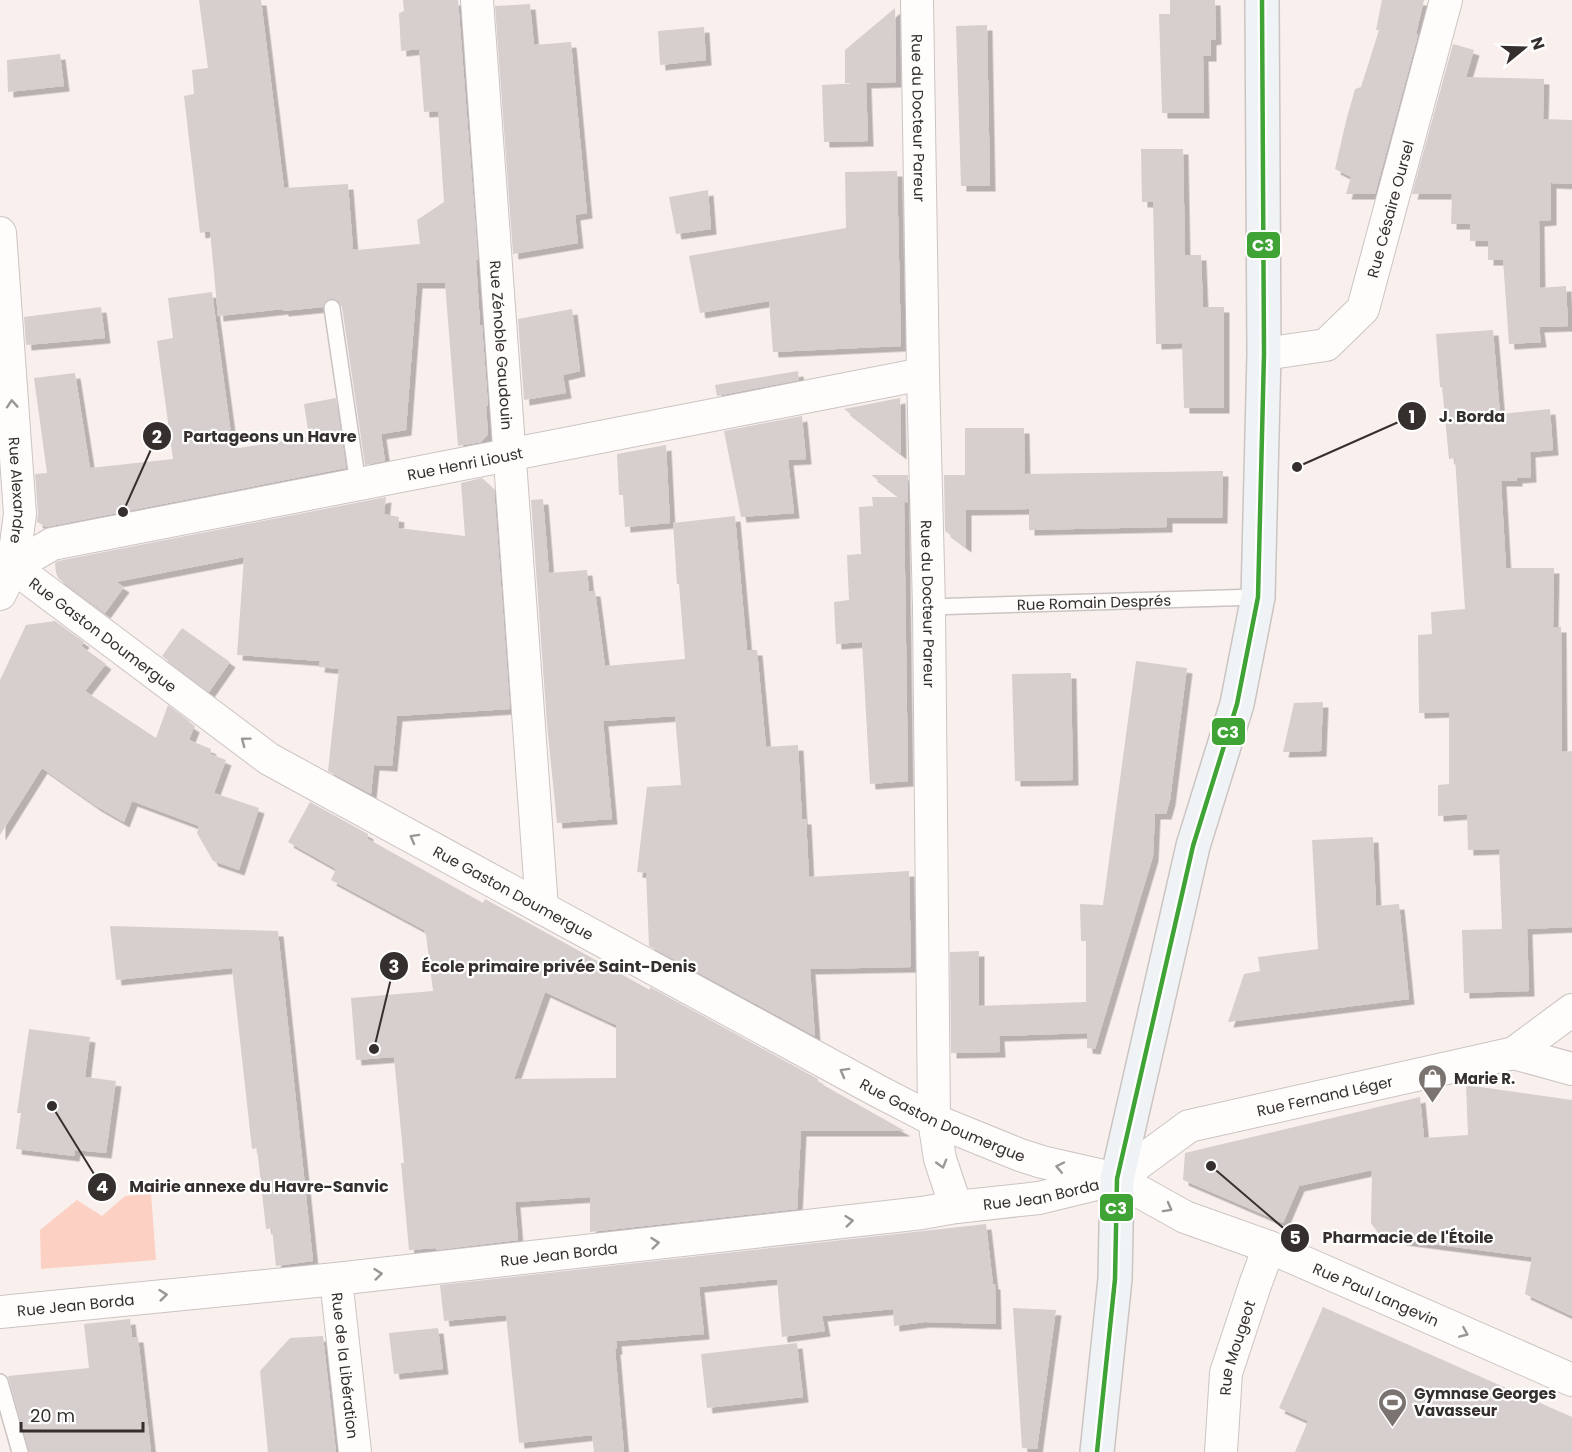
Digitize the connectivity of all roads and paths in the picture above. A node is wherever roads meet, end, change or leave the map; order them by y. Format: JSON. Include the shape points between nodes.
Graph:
{"nodes":[{"id":1,"x":477,"y":0,"type":"edge"},
{"id":2,"x":917,"y":0,"type":"edge"},
{"id":3,"x":1262,"y":0,"type":"edge"},
{"id":4,"x":1446,"y":0,"type":"edge"},
{"id":5,"x":0,"y":233,"type":"edge"},
{"id":6,"x":332,"y":308,"type":"dead end"},
{"id":7,"x":1264,"y":354,"type":"junction"},
{"id":8,"x":923,"y":374,"type":"junction"},
{"id":9,"x":510,"y":454,"type":"junction"},
{"id":10,"x":358,"y":484,"type":"junction"},
{"id":11,"x":4,"y":573,"type":"edge"},
{"id":12,"x":1258,"y":597,"type":"junction"},
{"id":13,"x":929,"y":607,"type":"junction"},
{"id":14,"x":542,"y":908,"type":"junction"},
{"id":15,"x":1572,"y":1010,"type":"edge"},
{"id":16,"x":1514,"y":1053,"type":"junction"},
{"id":17,"x":1572,"y":1069,"type":"edge"},
{"id":18,"x":934,"y":1120,"type":"junction"},
{"id":19,"x":1117,"y":1179,"type":"junction"},
{"id":20,"x":956,"y":1207,"type":"junction"},
{"id":21,"x":1269,"y":1247,"type":"junction"},
{"id":22,"x":336,"y":1279,"type":"junction"},
{"id":23,"x":0,"y":1312,"type":"edge"},
{"id":24,"x":1572,"y":1380,"type":"edge"},
{"id":25,"x":0,"y":1382,"type":"edge"},
{"id":26,"x":20,"y":1452,"type":"edge"},
{"id":27,"x":355,"y":1452,"type":"edge"},
{"id":28,"x":1097,"y":1452,"type":"edge"},
{"id":29,"x":1221,"y":1452,"type":"edge"}],
"edges":[{"from":1,"to":9,"type":"street","name":"Rue Zénoble Gaudouin"},
{"from":2,"to":8,"type":"street","name":"Rue du Docteur Pareur"},
{"from":3,"to":7,"type":"street"},
{"from":4,"to":7,"type":"street","name":"Rue Césaire Oursel","via":[[1363,309],[1326,345]]},
{"from":11,"to":5,"type":"street","name":"Rue Alexandre","one_way":true,"via":[[20,513]]},
{"from":6,"to":10,"type":"lane"},
{"from":7,"to":12,"type":"street"},
{"from":8,"to":9,"type":"street","name":"Rue Henri Lioust"},
{"from":8,"to":13,"type":"street","name":"Rue du Docteur Pareur"},
{"from":9,"to":10,"type":"street","name":"Rue Henri Lioust"},
{"from":9,"to":14,"type":"street","name":"Rue Zénoble Gaudouin"},
{"from":10,"to":11,"type":"street","name":"Rue Henri Lioust","via":[[52,544]]},
{"from":14,"to":11,"type":"street","name":"Rue Gaston Doumergue","one_way":true,"via":[[269,759]]},
{"from":12,"to":13,"type":"lane","name":"Rue Romain Després"},
{"from":12,"to":19,"type":"street","via":[[1237,704],[1193,846]]},
{"from":13,"to":18,"type":"street","name":"Rue du Docteur Pareur"},
{"from":18,"to":14,"type":"street","name":"Rue Gaston Doumergue","one_way":true},
{"from":15,"to":16,"type":"street","name":"Rue Fernand Léger"},
{"from":16,"to":17,"type":"street"},
{"from":16,"to":19,"type":"street","name":"Rue Fernand Léger","via":[[1189,1126]]},
{"from":19,"to":18,"type":"street","name":"Rue Gaston Doumergue","one_way":true,"via":[[1042,1162]]},
{"from":18,"to":20,"type":"street","name":"Rue du Docteur Pareur","one_way":true,"via":[[940,1159]]},
{"from":19,"to":20,"type":"street","name":"Rue Jean Borda","via":[[1039,1198]]},
{"from":19,"to":21,"type":"street","name":"Rue Paul Langevin","one_way":true,"via":[[1185,1217]]},
{"from":19,"to":28,"type":"street","via":[[1114,1279]]},
{"from":22,"to":20,"type":"street","name":"Rue Jean Borda","one_way":true},
{"from":21,"to":24,"type":"street","name":"Rue Paul Langevin","one_way":true},
{"from":21,"to":29,"type":"street","name":"Rue Mougeot","via":[[1226,1373]]},
{"from":23,"to":22,"type":"street","name":"Rue Jean Borda","one_way":true},
{"from":22,"to":27,"type":"street","name":"Rue de la Libération"},
{"from":25,"to":26,"type":"lane"}]}
